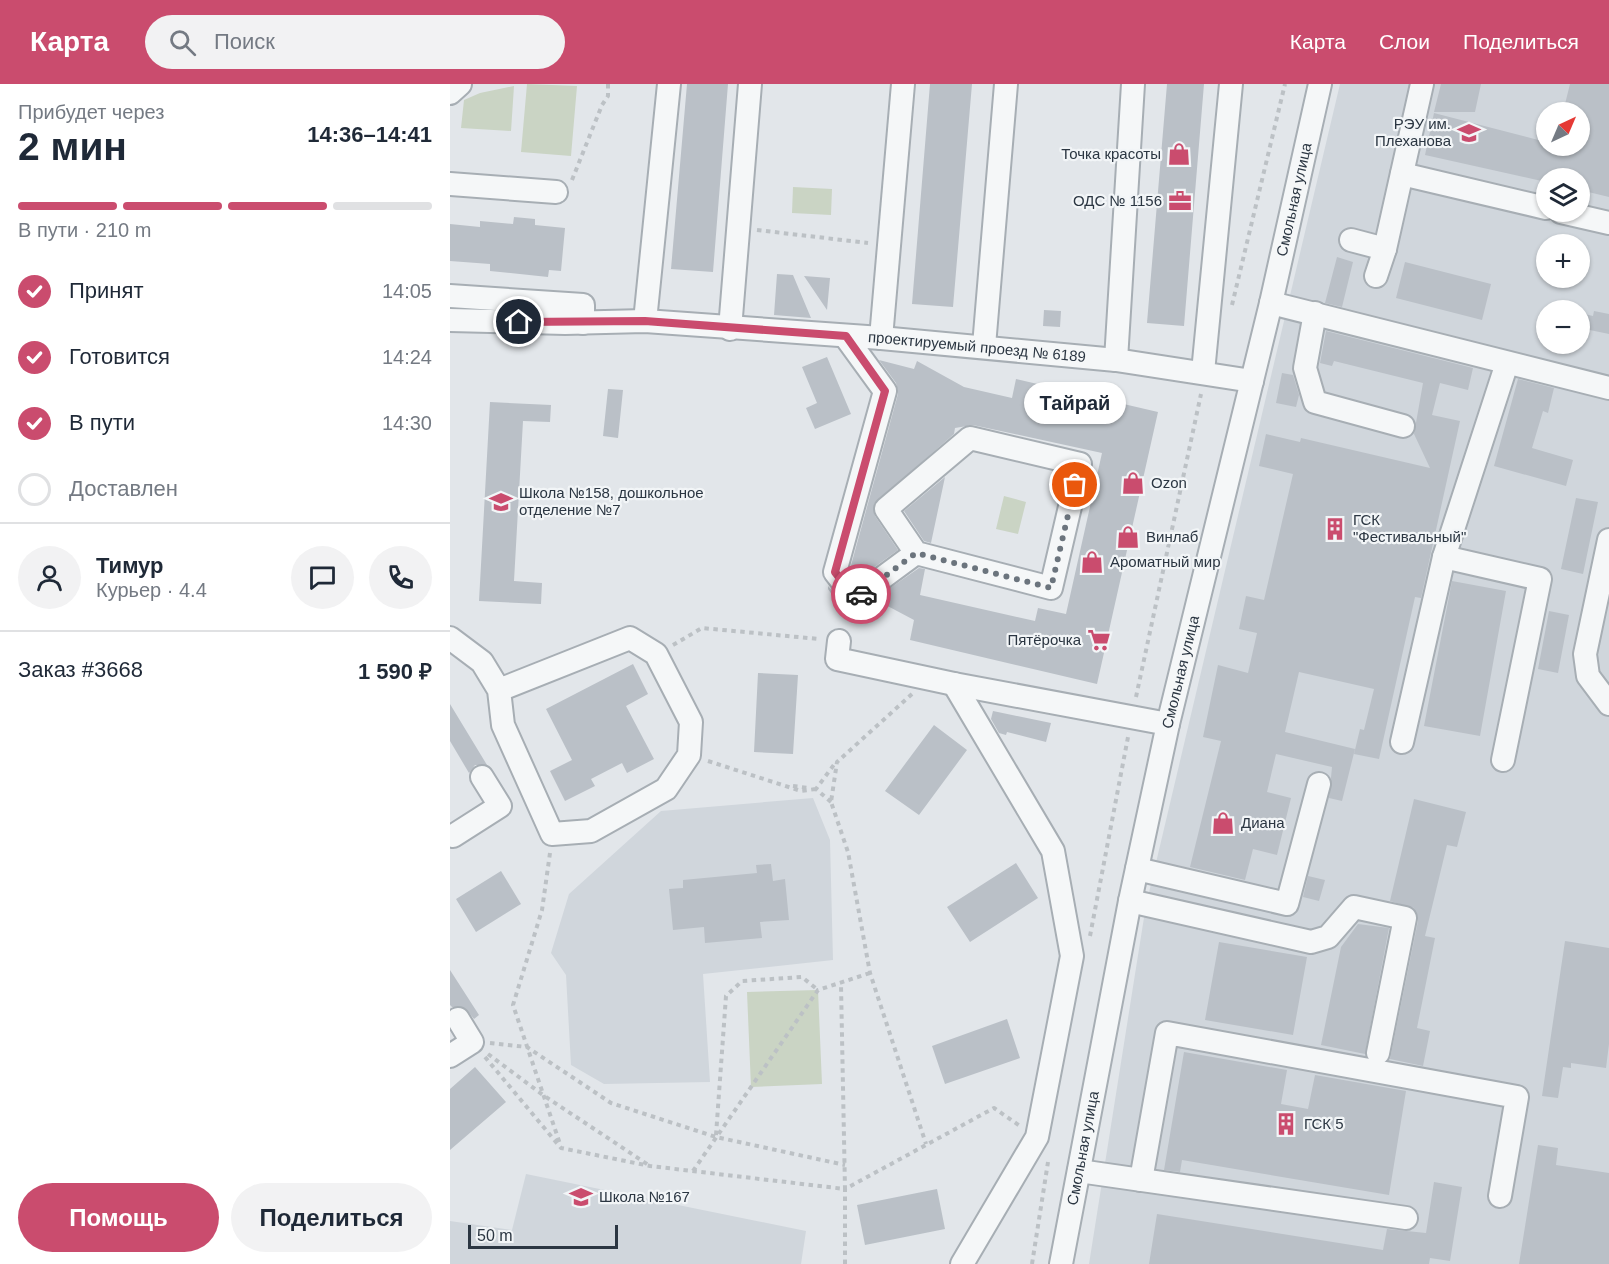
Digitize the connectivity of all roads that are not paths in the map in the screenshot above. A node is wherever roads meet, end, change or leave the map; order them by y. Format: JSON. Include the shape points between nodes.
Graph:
{"nodes":[{"id":1,"x":460,"y":84,"type":"edge"},
{"id":2,"x":669,"y":84,"type":"edge"},
{"id":3,"x":750,"y":84,"type":"edge"},
{"id":4,"x":903,"y":84,"type":"edge"},
{"id":5,"x":1006,"y":84,"type":"edge"},
{"id":6,"x":1134,"y":84,"type":"edge"},
{"id":7,"x":1231,"y":84,"type":"edge"},
{"id":8,"x":1320,"y":84,"type":"edge"},
{"id":9,"x":1422,"y":84,"type":"edge"},
{"id":10,"x":450,"y":93,"type":"edge"},
{"id":11,"x":1402,"y":174,"type":"junction"},
{"id":12,"x":450,"y":184,"type":"edge"},
{"id":13,"x":556,"y":192,"type":"dead end"},
{"id":14,"x":1536,"y":206,"type":"edge"},
{"id":15,"x":1590,"y":219,"type":"edge"},
{"id":16,"x":1609,"y":223,"type":"edge"},
{"id":17,"x":1351,"y":240,"type":"dead end"},
{"id":18,"x":1385,"y":249,"type":"junction"},
{"id":19,"x":1376,"y":276,"type":"dead end"},
{"id":20,"x":450,"y":296,"type":"edge"},
{"id":21,"x":1271,"y":303,"type":"junction"},
{"id":22,"x":1315,"y":313,"type":"junction"},
{"id":23,"x":450,"y":320,"type":"edge"},
{"id":24,"x":645,"y":321,"type":"junction"},
{"id":25,"x":583,"y":323,"type":"junction"},
{"id":26,"x":730,"y":329,"type":"junction"},
{"id":27,"x":846,"y":336,"type":"junction"},
{"id":28,"x":881,"y":338,"type":"junction"},
{"id":29,"x":984,"y":346,"type":"junction"},
{"id":30,"x":1116,"y":360,"type":"junction"},
{"id":31,"x":1506,"y":363,"type":"junction"},
{"id":32,"x":1197,"y":381,"type":"junction"},
{"id":33,"x":1252,"y":381,"type":"junction"},
{"id":34,"x":1609,"y":388,"type":"edge"},
{"id":35,"x":1403,"y":426,"type":"dead end"},
{"id":36,"x":1609,"y":540,"type":"edge"},
{"id":37,"x":916,"y":553,"type":"junction"},
{"id":38,"x":1444,"y":557,"type":"junction"},
{"id":39,"x":450,"y":638,"type":"edge"},
{"id":40,"x":839,"y":641,"type":"road end"},
{"id":41,"x":954,"y":684,"type":"junction"},
{"id":42,"x":499,"y":690,"type":"junction"},
{"id":43,"x":992,"y":691,"type":"junction"},
{"id":44,"x":1609,"y":704,"type":"edge"},
{"id":45,"x":1168,"y":724,"type":"junction"},
{"id":46,"x":979,"y":730,"type":"junction"},
{"id":47,"x":1402,"y":742,"type":"dead end"},
{"id":48,"x":1503,"y":760,"type":"dead end"},
{"id":49,"x":482,"y":777,"type":"dead end"},
{"id":50,"x":1319,"y":784,"type":"dead end"},
{"id":51,"x":451,"y":834,"type":"edge"},
{"id":52,"x":1137,"y":869,"type":"junction"},
{"id":53,"x":1130,"y":901,"type":"junction"},
{"id":54,"x":458,"y":1019,"type":"dead end"},
{"id":55,"x":1378,"y":1053,"type":"dead end"},
{"id":56,"x":450,"y":1056,"type":"edge"},
{"id":57,"x":1079,"y":1171,"type":"junction"},
{"id":58,"x":1141,"y":1180,"type":"junction"},
{"id":59,"x":1500,"y":1196,"type":"dead end"},
{"id":60,"x":1406,"y":1218,"type":"dead end"},
{"id":61,"x":962,"y":1264,"type":"edge"},
{"id":62,"x":1061,"y":1264,"type":"edge"}],
"edges":[{"from":1,"to":10,"type":"street"},
{"from":2,"to":24,"type":"street"},
{"from":3,"to":26,"type":"street"},
{"from":4,"to":28,"type":"street"},
{"from":5,"to":29,"type":"street"},
{"from":6,"to":30,"type":"street"},
{"from":7,"to":32,"type":"street"},
{"from":8,"to":21,"type":"street","name":"Смольная улица"},
{"from":9,"to":11,"type":"street"},
{"from":11,"to":14,"type":"street"},
{"from":11,"to":18,"type":"street"},
{"from":12,"to":13,"type":"street"},
{"from":15,"to":16,"type":"street"},
{"from":17,"to":18,"type":"street"},
{"from":18,"to":19,"type":"street"},
{"from":20,"to":25,"type":"street","via":[[583,304]]},
{"from":21,"to":22,"type":"street"},
{"from":21,"to":33,"type":"street","name":"Смольная улица"},
{"from":22,"to":31,"type":"street"},
{"from":22,"to":35,"type":"street","via":[[1305,368],[1315,402]]},
{"from":23,"to":25,"type":"street","name":"проектируемый проезд № 6189"},
{"from":24,"to":25,"type":"street","name":"проектируемый проезд № 6189"},
{"from":24,"to":26,"type":"street","name":"проектируемый проезд № 6189"},
{"from":26,"to":27,"type":"street","name":"проектируемый проезд № 6189"},
{"from":27,"to":28,"type":"street","name":"проектируемый проезд № 6189"},
{"from":27,"to":37,"type":"street","via":[[885,391],[835,572],[855,598]]},
{"from":28,"to":29,"type":"street","name":"проектируемый проезд № 6189"},
{"from":29,"to":30,"type":"street","name":"проектируемый проезд № 6189"},
{"from":30,"to":32,"type":"street","name":"проектируемый проезд № 6189"},
{"from":31,"to":34,"type":"street"},
{"from":31,"to":38,"type":"street"},
{"from":32,"to":33,"type":"street","name":"проектируемый проезд № 6189"},
{"from":33,"to":45,"type":"street","name":"Смольная улица"},
{"from":36,"to":44,"type":"street","via":[[1585,654],[1588,676]]},
{"from":37,"to":37,"type":"street","via":[[1051,588],[1080,464],[970,438],[886,509]]},
{"from":38,"to":47,"type":"street"},
{"from":38,"to":48,"type":"street","via":[[1540,579]]},
{"from":39,"to":42,"type":"street","via":[[482,662]]},
{"from":40,"to":41,"type":"street","via":[[837,659]]},
{"from":41,"to":43,"type":"street"},
{"from":41,"to":46,"type":"street"},
{"from":42,"to":42,"type":"street","via":[[503,725],[552,834],[591,831],[666,789],[689,755],[691,722],[656,654],[630,638]]},
{"from":43,"to":45,"type":"street"},
{"from":43,"to":46,"type":"street"},
{"from":45,"to":52,"type":"street","name":"Смольная улица"},
{"from":46,"to":61,"type":"street","via":[[1053,851],[1072,957],[1037,1137]]},
{"from":49,"to":51,"type":"street","via":[[500,806]]},
{"from":50,"to":52,"type":"street","via":[[1287,904]]},
{"from":52,"to":53,"type":"street","name":"Смольная улица"},
{"from":53,"to":55,"type":"street","via":[[1311,942],[1328,936],[1354,907],[1405,918]]},
{"from":53,"to":57,"type":"street","name":"Смольная улица"},
{"from":54,"to":56,"type":"street","via":[[472,1042]]},
{"from":57,"to":58,"type":"street"},
{"from":57,"to":62,"type":"street","name":"Смольная улица"},
{"from":58,"to":59,"type":"street","via":[[1167,1033],[1517,1097]]},
{"from":58,"to":60,"type":"street"}]}
